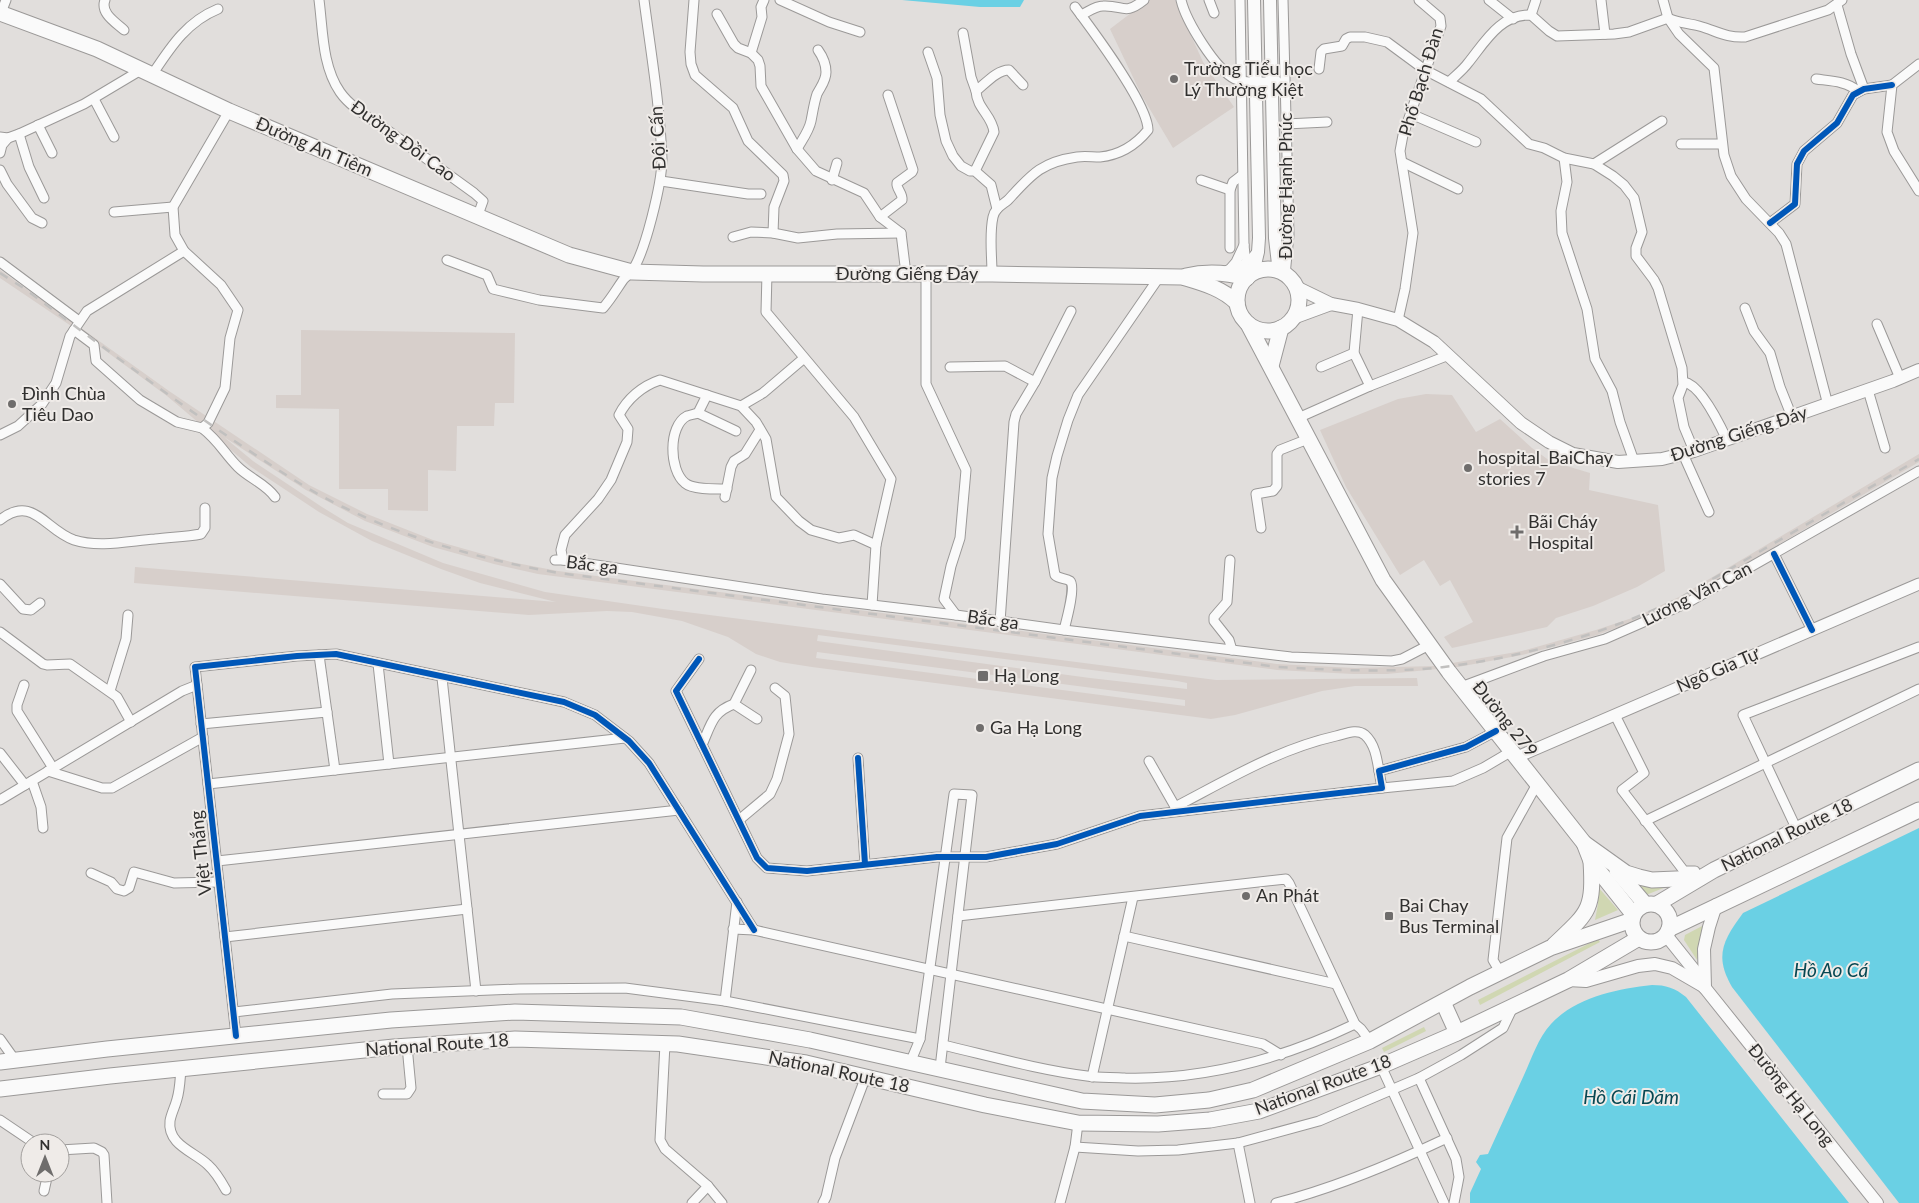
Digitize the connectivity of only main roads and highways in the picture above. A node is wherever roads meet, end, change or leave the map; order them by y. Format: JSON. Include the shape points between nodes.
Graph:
{"nodes":[{"id":1,"x":1254,"y":0,"type":"edge"},
{"id":2,"x":1270,"y":0,"type":"edge"},
{"id":3,"x":2,"y":9,"type":"edge"},
{"id":4,"x":632,"y":272,"type":"joint"},
{"id":5,"x":1249,"y":272,"type":"junction"},
{"id":6,"x":1285,"y":274,"type":"junction"},
{"id":7,"x":1182,"y":277,"type":"junction"},
{"id":8,"x":1296,"y":287,"type":"junction"},
{"id":9,"x":1237,"y":303,"type":"junction"},
{"id":10,"x":1331,"y":304,"type":"junction"},
{"id":11,"x":1293,"y":318,"type":"junction"},
{"id":12,"x":1248,"y":324,"type":"junction"},
{"id":13,"x":1281,"y":328,"type":"junction"},
{"id":14,"x":1271,"y":366,"type":"junction"},
{"id":15,"x":1919,"y":370,"type":"edge"},
{"id":16,"x":1919,"y":770,"type":"edge"},
{"id":17,"x":1919,"y":810,"type":"edge"},
{"id":18,"x":1597,"y":858,"type":"junction"},
{"id":19,"x":1707,"y":874,"type":"junction"},
{"id":20,"x":1651,"y":904,"type":"junction"},
{"id":21,"x":1716,"y":906,"type":"junction"},
{"id":22,"x":1632,"y":917,"type":"junction"},
{"id":23,"x":1666,"y":934,"type":"junction"},
{"id":24,"x":1639,"y":938,"type":"junction"},
{"id":25,"x":1550,"y":948,"type":"junction"},
{"id":26,"x":1568,"y":980,"type":"junction"},
{"id":27,"x":1705,"y":988,"type":"junction"},
{"id":28,"x":1443,"y":1002,"type":"junction"},
{"id":29,"x":1458,"y":1033,"type":"junction"},
{"id":30,"x":242,"y":1035,"type":"junction"},
{"id":31,"x":7,"y":1061,"type":"edge"},
{"id":32,"x":250,"y":1062,"type":"junction"},
{"id":33,"x":910,"y":1063,"type":"junction"},
{"id":34,"x":905,"y":1085,"type":"junction"},
{"id":35,"x":0,"y":1089,"type":"edge"},
{"id":36,"x":1876,"y":1203,"type":"edge"}],
"edges":[{"from":1,"to":5,"type":"main road","name":"Đường Hạnh Phúc","via":[[1258,252]]},
{"from":2,"to":6,"type":"main road","name":"Đường Hạnh Phúc","via":[[1275,238],[1278,264]]},
{"from":3,"to":4,"type":"main road","name":"Đường An Tiêm","via":[[229,111],[569,255]]},
{"from":4,"to":7,"type":"main road","name":"Đường Giếng Đáy"},
{"from":5,"to":6,"type":"main road","via":[[1269,269]]},
{"from":5,"to":7,"type":"main road","name":"Đường Giếng Đáy","via":[[1197,273]]},
{"from":5,"to":9,"type":"main road","via":[[1237,294]]},
{"from":6,"to":8,"type":"main road"},
{"from":7,"to":9,"type":"main road","name":"Đường Giếng Đáy","via":[[1209,285],[1228,294]]},
{"from":8,"to":10,"type":"main road","name":"Đường Giếng Đáy"},
{"from":8,"to":11,"type":"main road","via":[[1299,303]]},
{"from":9,"to":12,"type":"main road"},
{"from":10,"to":11,"type":"main road"},
{"from":10,"to":15,"type":"main road","name":"Đường Giếng Đáy","via":[[1398,320],[1449,354],[1521,423],[1549,442],[1580,455],[1618,462],[1662,459],[1688,453]]},
{"from":11,"to":13,"type":"main road"},
{"from":12,"to":13,"type":"main road","via":[[1264,331]]},
{"from":12,"to":14,"type":"main road","name":"Đường 279"},
{"from":13,"to":14,"type":"main road"},
{"from":14,"to":18,"type":"main road","name":"Đường 279","via":[[1383,580],[1461,687]]},
{"from":16,"to":19,"type":"main road","name":"National Route 18"},
{"from":17,"to":21,"type":"main road","name":"National Route 18"},
{"from":18,"to":19,"type":"main road","via":[[1626,873],[1652,880]]},
{"from":18,"to":20,"type":"main road"},
{"from":18,"to":22,"type":"main road"},
{"from":18,"to":25,"type":"main road","via":[[1590,903],[1582,918]]},
{"from":19,"to":20,"type":"main road","name":"National Route 18"},
{"from":20,"to":22,"type":"main road","via":[[1636,910]]},
{"from":20,"to":23,"type":"main road","via":[[1663,907],[1670,917]]},
{"from":21,"to":23,"type":"main road","name":"National Route 18"},
{"from":21,"to":27,"type":"main road","via":[[1704,948]]},
{"from":22,"to":24,"type":"main road","via":[[1633,930]]},
{"from":22,"to":25,"type":"main road","name":"National Route 18"},
{"from":23,"to":24,"type":"main road","via":[[1650,942]]},
{"from":23,"to":27,"type":"main road","name":"Đường Hạ Long","via":[[1689,973]]},
{"from":24,"to":26,"type":"main road","name":"National Route 18"},
{"from":25,"to":28,"type":"main road","name":"National Route 18"},
{"from":26,"to":27,"type":"main road","via":[[1586,981],[1655,964],[1672,968]]},
{"from":26,"to":29,"type":"main road","name":"National Route 18"},
{"from":27,"to":36,"type":"main road","name":"Đường Hạ Long"},
{"from":28,"to":29,"type":"main road"},
{"from":28,"to":33,"type":"main road","name":"National Route 18","via":[[1370,1041],[1253,1090],[1210,1100],[1155,1105],[1082,1101]]},
{"from":29,"to":34,"type":"main road","name":"National Route 18","via":[[1381,1066],[1259,1111],[1210,1120],[1158,1124],[1078,1123]]},
{"from":30,"to":31,"type":"main road","name":"National Route 18"},
{"from":30,"to":32,"type":"main road"},
{"from":30,"to":33,"type":"main road","name":"National Route 18","via":[[515,1012],[681,1017],[810,1040]]},
{"from":32,"to":34,"type":"main road","name":"National Route 18","via":[[407,1046],[515,1040],[665,1044],[806,1063]]},
{"from":32,"to":35,"type":"main road","name":"National Route 18"},
{"from":33,"to":34,"type":"main road"}]}
